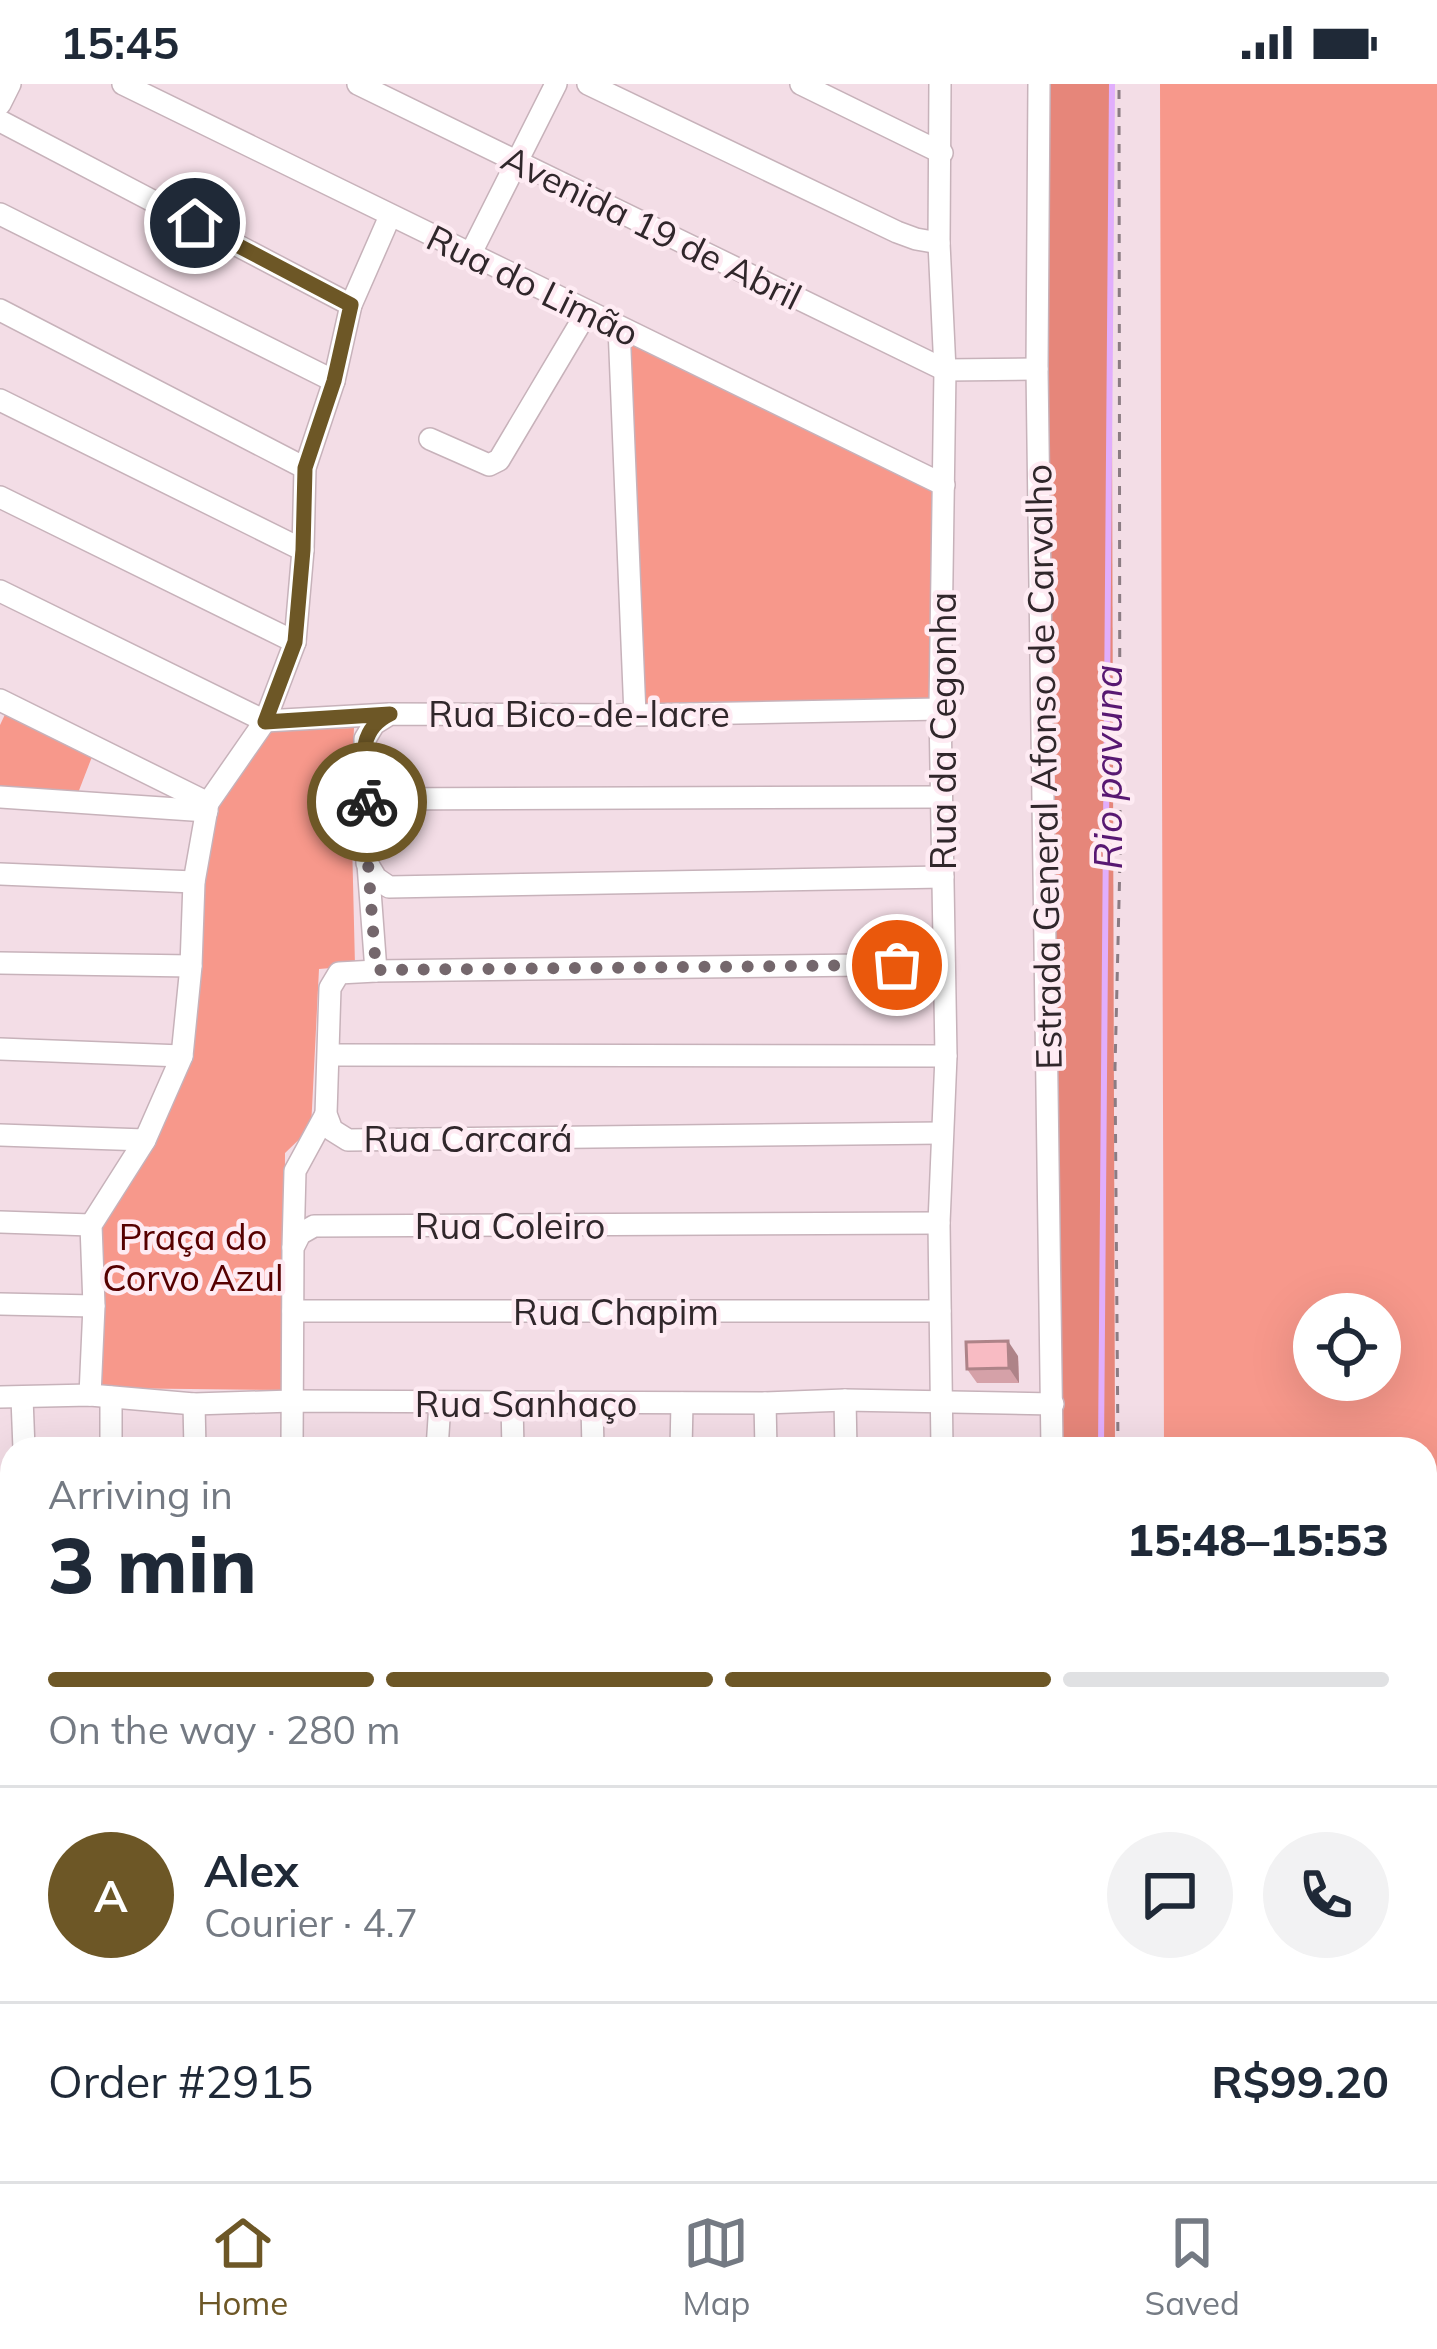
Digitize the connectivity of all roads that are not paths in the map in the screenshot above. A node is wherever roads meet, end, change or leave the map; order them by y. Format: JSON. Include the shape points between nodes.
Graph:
{"nodes":[{"id":1,"x":10,"y":84,"type":"edge"},
{"id":2,"x":123,"y":84,"type":"edge"},
{"id":3,"x":358,"y":84,"type":"edge"},
{"id":4,"x":556,"y":84,"type":"edge"},
{"id":5,"x":588,"y":84,"type":"edge"},
{"id":6,"x":801,"y":84,"type":"edge"},
{"id":7,"x":940,"y":84,"type":"edge"},
{"id":8,"x":1039,"y":84,"type":"edge"},
{"id":9,"x":0,"y":104,"type":"edge"},
{"id":10,"x":0,"y":121,"type":"edge"},
{"id":11,"x":941,"y":153,"type":"junction"},
{"id":12,"x":517,"y":162,"type":"junction"},
{"id":13,"x":0,"y":214,"type":"edge"},
{"id":14,"x":390,"y":216,"type":"junction"},
{"id":15,"x":939,"y":243,"type":"junction"},
{"id":16,"x":470,"y":255,"type":"junction"},
{"id":17,"x":351,"y":305,"type":"junction"},
{"id":18,"x":0,"y":310,"type":"edge"},
{"id":19,"x":587,"y":312,"type":"junction"},
{"id":20,"x":619,"y":328,"type":"junction"},
{"id":21,"x":1037,"y":369,"type":"junction"},
{"id":22,"x":945,"y":370,"type":"junction"},
{"id":23,"x":334,"y":381,"type":"junction"},
{"id":24,"x":0,"y":400,"type":"edge"},
{"id":25,"x":430,"y":439,"type":"dead end"},
{"id":26,"x":305,"y":468,"type":"junction"},
{"id":27,"x":944,"y":485,"type":"junction"},
{"id":28,"x":0,"y":497,"type":"edge"},
{"id":29,"x":303,"y":550,"type":"junction"},
{"id":30,"x":0,"y":592,"type":"edge"},
{"id":31,"x":295,"y":642,"type":"junction"},
{"id":32,"x":0,"y":700,"type":"edge"},
{"id":33,"x":940,"y":709,"type":"junction"},
{"id":34,"x":390,"y":714,"type":"junction"},
{"id":35,"x":634,"y":715,"type":"junction"},
{"id":36,"x":265,"y":722,"type":"junction"},
{"id":37,"x":0,"y":797,"type":"edge"},
{"id":38,"x":941,"y":797,"type":"junction"},
{"id":39,"x":367,"y":800,"type":"junction"},
{"id":40,"x":207,"y":807,"type":"junction"},
{"id":41,"x":368,"y":863,"type":"junction"},
{"id":42,"x":0,"y":874,"type":"edge"},
{"id":43,"x":943,"y":877,"type":"junction"},
{"id":44,"x":194,"y":882,"type":"junction"},
{"id":45,"x":0,"y":963,"type":"edge"},
{"id":46,"x":944,"y":964,"type":"junction"},
{"id":47,"x":191,"y":966,"type":"junction"},
{"id":48,"x":376,"y":970,"type":"junction"},
{"id":49,"x":0,"y":1049,"type":"edge"},
{"id":50,"x":328,"y":1055,"type":"junction"},
{"id":51,"x":182,"y":1056,"type":"junction"},
{"id":52,"x":946,"y":1056,"type":"junction"},
{"id":53,"x":326,"y":1114,"type":"junction"},
{"id":54,"x":941,"y":1133,"type":"junction"},
{"id":55,"x":0,"y":1136,"type":"edge"},
{"id":56,"x":145,"y":1140,"type":"junction"},
{"id":57,"x":0,"y":1222,"type":"edge"},
{"id":58,"x":939,"y":1223,"type":"junction"},
{"id":59,"x":91,"y":1225,"type":"junction"},
{"id":60,"x":293,"y":1248,"type":"junction"},
{"id":61,"x":0,"y":1304,"type":"edge"},
{"id":62,"x":94,"y":1306,"type":"junction"},
{"id":63,"x":293,"y":1311,"type":"junction"},
{"id":64,"x":940,"y":1311,"type":"junction"},
{"id":65,"x":101,"y":1396,"type":"junction"},
{"id":66,"x":11,"y":1397,"type":"edge"},
{"id":67,"x":845,"y":1400,"type":"junction"},
{"id":68,"x":292,"y":1401,"type":"junction"},
{"id":69,"x":942,"y":1401,"type":"junction"},
{"id":70,"x":440,"y":1403,"type":"junction"},
{"id":71,"x":682,"y":1403,"type":"junction"},
{"id":72,"x":765,"y":1403,"type":"junction"},
{"id":73,"x":194,"y":1404,"type":"junction"},
{"id":74,"x":512,"y":1404,"type":"junction"},
{"id":75,"x":592,"y":1404,"type":"junction"},
{"id":76,"x":1053,"y":1404,"type":"junction"},
{"id":77,"x":21,"y":1437,"type":"edge"},
{"id":78,"x":109,"y":1437,"type":"edge"},
{"id":79,"x":195,"y":1437,"type":"edge"},
{"id":80,"x":292,"y":1437,"type":"edge"},
{"id":81,"x":438,"y":1437,"type":"edge"},
{"id":82,"x":513,"y":1437,"type":"edge"},
{"id":83,"x":593,"y":1437,"type":"edge"},
{"id":84,"x":681,"y":1437,"type":"edge"},
{"id":85,"x":766,"y":1437,"type":"edge"},
{"id":86,"x":846,"y":1437,"type":"edge"},
{"id":87,"x":942,"y":1437,"type":"edge"},
{"id":88,"x":1052,"y":1437,"type":"edge"}],
"edges":[{"from":1,"to":9,"type":"street"},
{"from":2,"to":14,"type":"street","name":"Rua do Limão"},
{"from":3,"to":12,"type":"street","name":"Avenida 19 de Abril"},
{"from":4,"to":12,"type":"street"},
{"from":5,"to":15,"type":"street","via":[[897,232]]},
{"from":6,"to":11,"type":"street"},
{"from":7,"to":11,"type":"street","name":"Rua da Cegonha"},
{"from":8,"to":21,"type":"street","name":"Estrada General Afonso de Carvalho"},
{"from":10,"to":17,"type":"street"},
{"from":11,"to":15,"type":"street","name":"Rua da Cegonha"},
{"from":12,"to":16,"type":"street"},
{"from":12,"to":22,"type":"street","name":"Avenida 19 de Abril"},
{"from":13,"to":23,"type":"street"},
{"from":14,"to":16,"type":"street","name":"Rua do Limão"},
{"from":14,"to":17,"type":"street"},
{"from":15,"to":22,"type":"street","name":"Rua da Cegonha"},
{"from":16,"to":19,"type":"street","name":"Rua do Limão"},
{"from":17,"to":23,"type":"street"},
{"from":18,"to":26,"type":"street"},
{"from":19,"to":20,"type":"street","name":"Rua do Limão"},
{"from":19,"to":25,"type":"street","via":[[499,460],[489,465]]},
{"from":20,"to":27,"type":"street","name":"Rua do Limão"},
{"from":20,"to":35,"type":"street"},
{"from":21,"to":22,"type":"street"},
{"from":21,"to":76,"type":"street","name":"Estrada General Afonso de Carvalho"},
{"from":22,"to":27,"type":"street","name":"Rua da Cegonha"},
{"from":23,"to":26,"type":"street"},
{"from":24,"to":29,"type":"street"},
{"from":26,"to":29,"type":"street"},
{"from":27,"to":33,"type":"street","name":"Rua da Cegonha"},
{"from":28,"to":31,"type":"street"},
{"from":29,"to":31,"type":"street"},
{"from":30,"to":36,"type":"street"},
{"from":31,"to":36,"type":"street"},
{"from":32,"to":40,"type":"street"},
{"from":33,"to":35,"type":"street","name":"Rua Bico-de-lacre"},
{"from":33,"to":38,"type":"street","name":"Rua da Cegonha"},
{"from":34,"to":35,"type":"street","name":"Rua Bico-de-lacre"},
{"from":34,"to":36,"type":"street"},
{"from":34,"to":39,"type":"street","name":"Rua Bico-de-lacre","via":[[364,739]]},
{"from":36,"to":40,"type":"street"},
{"from":37,"to":40,"type":"street"},
{"from":38,"to":39,"type":"street"},
{"from":38,"to":43,"type":"street","name":"Rua da Cegonha"},
{"from":39,"to":41,"type":"street","name":"Rua Bico-de-lacre"},
{"from":40,"to":44,"type":"street"},
{"from":41,"to":43,"type":"street","via":[[389,886]]},
{"from":41,"to":48,"type":"street","name":"Rua Bico-de-lacre"},
{"from":42,"to":44,"type":"street"},
{"from":43,"to":46,"type":"street","name":"Rua da Cegonha"},
{"from":44,"to":47,"type":"street"},
{"from":45,"to":47,"type":"street"},
{"from":46,"to":48,"type":"street","name":"Rua Carcará"},
{"from":46,"to":52,"type":"street","name":"Rua da Cegonha"},
{"from":47,"to":51,"type":"street"},
{"from":48,"to":50,"type":"street","name":"Rua Carcará","via":[[334,977]]},
{"from":49,"to":51,"type":"street"},
{"from":50,"to":52,"type":"street"},
{"from":50,"to":53,"type":"street","name":"Rua Carcará"},
{"from":51,"to":56,"type":"street"},
{"from":52,"to":54,"type":"street","name":"Rua da Cegonha"},
{"from":53,"to":54,"type":"street","name":"Rua Carcará","via":[[348,1140]]},
{"from":53,"to":60,"type":"street","via":[[294,1172]]},
{"from":54,"to":58,"type":"street","name":"Rua da Cegonha"},
{"from":55,"to":56,"type":"street"},
{"from":56,"to":59,"type":"street"},
{"from":57,"to":59,"type":"street"},
{"from":58,"to":60,"type":"street","name":"Rua Coleiro","via":[[314,1226]]},
{"from":58,"to":64,"type":"street","name":"Rua da Cegonha"},
{"from":59,"to":62,"type":"street"},
{"from":60,"to":63,"type":"street"},
{"from":61,"to":62,"type":"street"},
{"from":62,"to":65,"type":"street"},
{"from":63,"to":64,"type":"street","name":"Rua Chapim"},
{"from":63,"to":68,"type":"street"},
{"from":64,"to":69,"type":"street","name":"Rua da Cegonha"},
{"from":65,"to":66,"type":"street","name":"Rua Sanhaço"},
{"from":65,"to":73,"type":"street","name":"Rua Sanhaço"},
{"from":65,"to":78,"type":"street"},
{"from":66,"to":77,"type":"street"},
{"from":67,"to":69,"type":"street","name":"Rua Sanhaço"},
{"from":67,"to":72,"type":"street","name":"Rua Sanhaço"},
{"from":67,"to":86,"type":"street"},
{"from":68,"to":70,"type":"street","name":"Rua Sanhaço"},
{"from":68,"to":73,"type":"street","name":"Rua Sanhaço"},
{"from":68,"to":80,"type":"street"},
{"from":69,"to":76,"type":"street","name":"Rua Sanhaço"},
{"from":69,"to":87,"type":"street","name":"Rua da Cegonha"},
{"from":70,"to":74,"type":"street","name":"Rua Sanhaço"},
{"from":70,"to":81,"type":"street"},
{"from":71,"to":72,"type":"street","name":"Rua Sanhaço"},
{"from":71,"to":75,"type":"street","name":"Rua Sanhaço"},
{"from":71,"to":84,"type":"street"},
{"from":72,"to":85,"type":"street"},
{"from":73,"to":79,"type":"street"},
{"from":74,"to":75,"type":"street","name":"Rua Sanhaço"},
{"from":74,"to":82,"type":"street"},
{"from":75,"to":83,"type":"street"},
{"from":76,"to":88,"type":"street","name":"Estrada General Afonso de Carvalho"}]}
